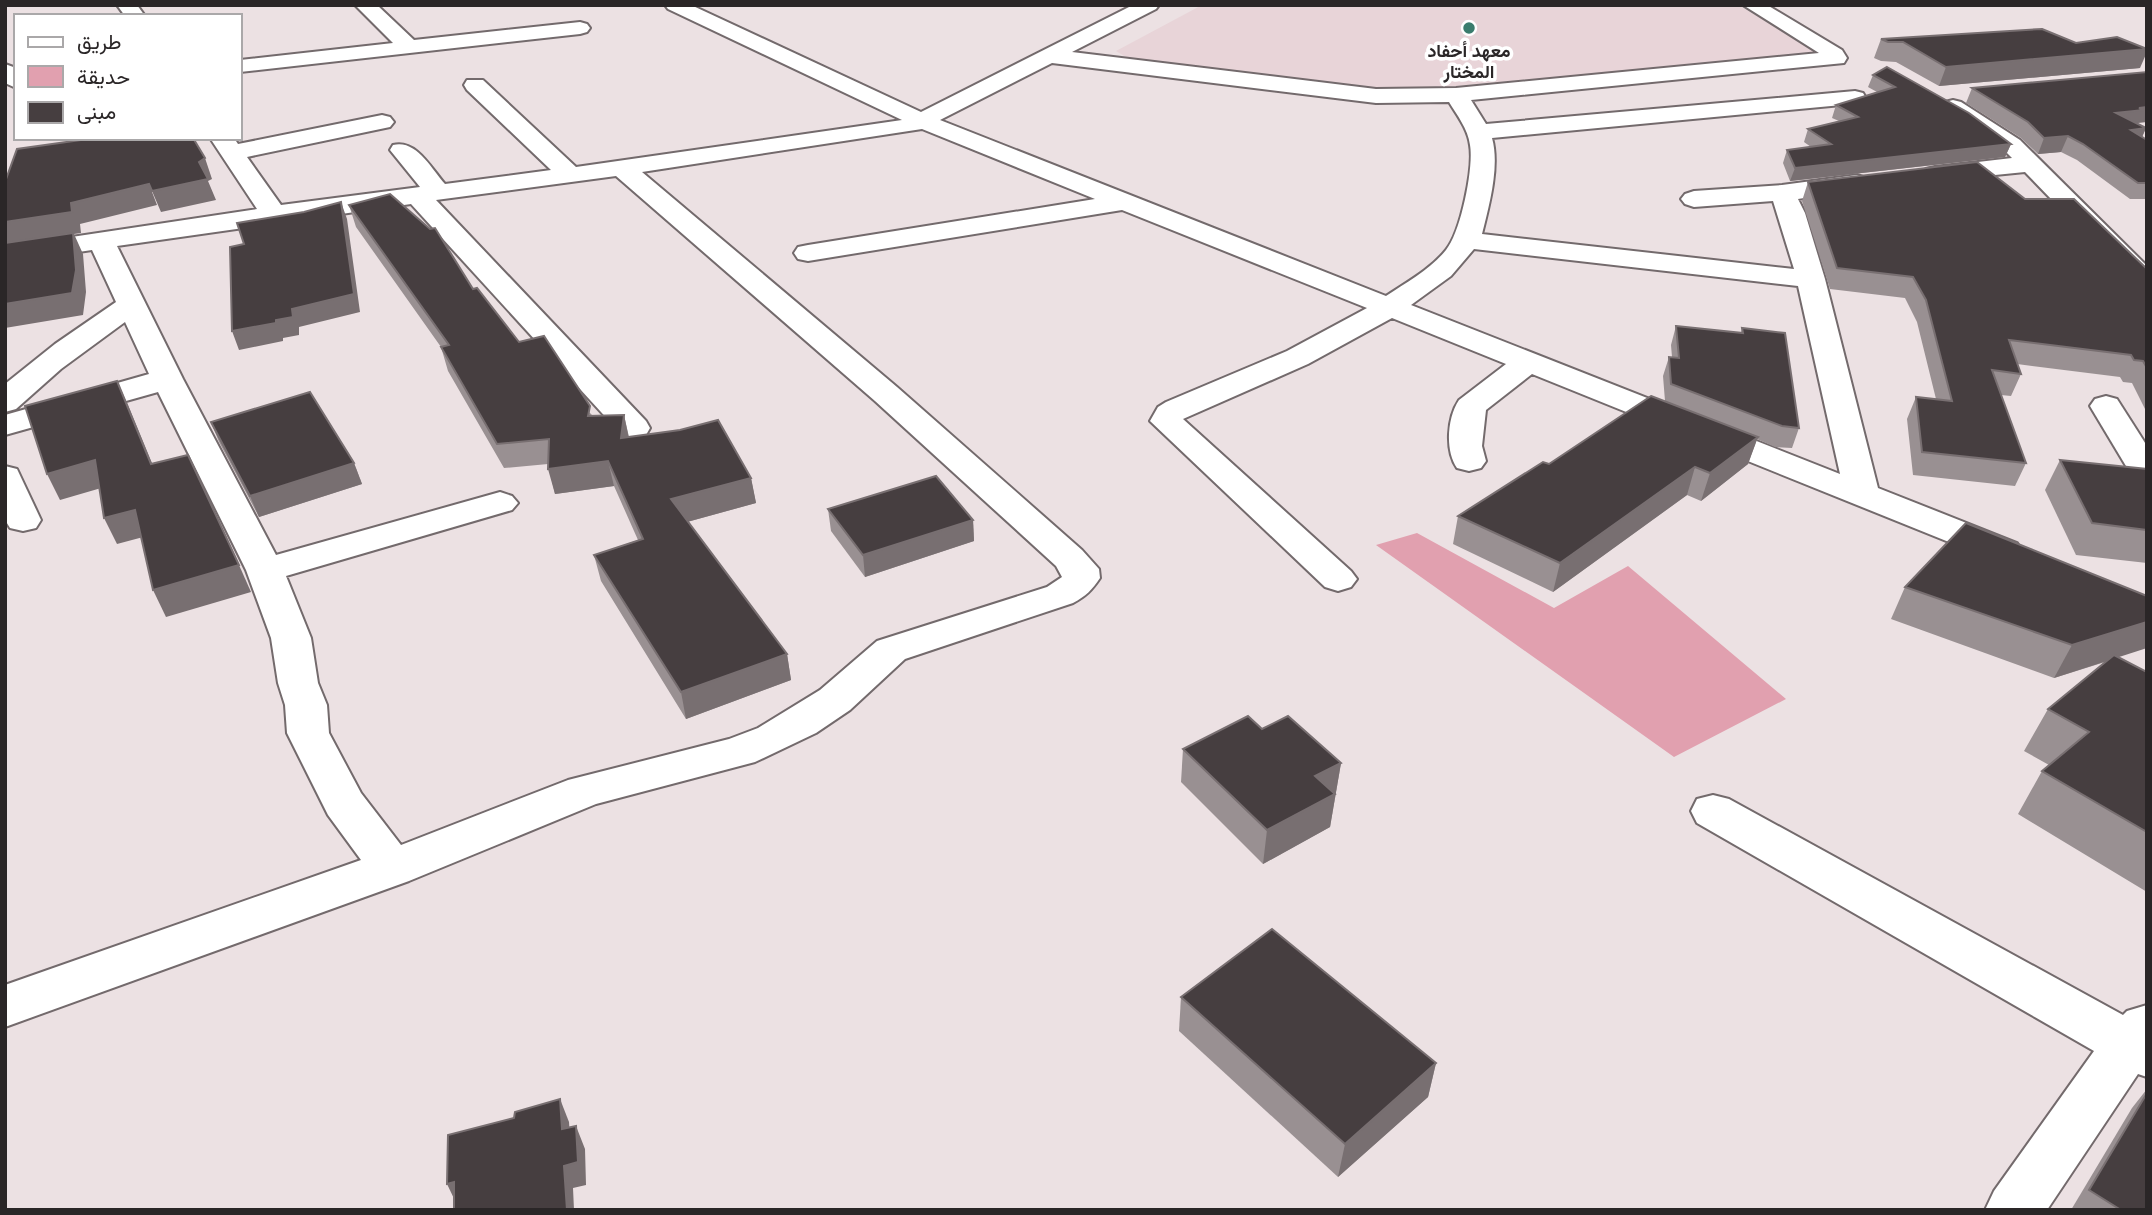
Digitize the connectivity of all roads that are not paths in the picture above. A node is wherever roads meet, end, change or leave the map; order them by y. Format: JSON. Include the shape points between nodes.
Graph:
{"nodes":[{"id":1,"x":365,"y":5,"type":"edge"},
{"id":2,"x":675,"y":5,"type":"edge"},
{"id":3,"x":1149,"y":5,"type":"edge"},
{"id":4,"x":1753,"y":5,"type":"edge"},
{"id":5,"x":580,"y":29,"type":"dead end"},
{"id":6,"x":409,"y":47,"type":"junction"},
{"id":7,"x":1049,"y":56,"type":"junction"},
{"id":8,"x":242,"y":66,"type":"edge"},
{"id":9,"x":474,"y":85,"type":"dead end"},
{"id":10,"x":1975,"y":93,"type":"edge"},
{"id":11,"x":1456,"y":95,"type":"junction"},
{"id":12,"x":1855,"y":98,"type":"edge"},
{"id":13,"x":924,"y":121,"type":"junction"},
{"id":14,"x":382,"y":122,"type":"dead end"},
{"id":15,"x":1479,"y":132,"type":"junction"},
{"id":16,"x":227,"y":145,"type":"edge"},
{"id":17,"x":402,"y":150,"type":"dead end"},
{"id":18,"x":2029,"y":164,"type":"junction"},
{"id":19,"x":621,"y":167,"type":"junction"},
{"id":20,"x":570,"y":175,"type":"junction"},
{"id":21,"x":1782,"y":193,"type":"junction"},
{"id":22,"x":427,"y":194,"type":"junction"},
{"id":23,"x":1694,"y":199,"type":"dead end"},
{"id":24,"x":1125,"y":201,"type":"junction"},
{"id":25,"x":274,"y":214,"type":"junction"},
{"id":26,"x":100,"y":239,"type":"junction"},
{"id":27,"x":1466,"y":240,"type":"junction"},
{"id":28,"x":808,"y":253,"type":"dead end"},
{"id":29,"x":5,"y":255,"type":"edge"},
{"id":30,"x":1811,"y":279,"type":"junction"},
{"id":31,"x":2147,"y":282,"type":"edge"},
{"id":32,"x":131,"y":304,"type":"junction"},
{"id":33,"x":1391,"y":307,"type":"junction"},
{"id":34,"x":1528,"y":362,"type":"junction"},
{"id":35,"x":167,"y":379,"type":"junction"},
{"id":36,"x":5,"y":402,"type":"edge"},
{"id":37,"x":2106,"y":406,"type":"dead end"},
{"id":38,"x":5,"y":425,"type":"edge"},
{"id":39,"x":634,"y":429,"type":"dead end"},
{"id":40,"x":1469,"y":461,"type":"dead end"},
{"id":41,"x":2147,"y":474,"type":"edge"},
{"id":42,"x":5,"y":476,"type":"edge"},
{"id":43,"x":1863,"y":496,"type":"junction"},
{"id":44,"x":500,"y":503,"type":"dead end"},
{"id":45,"x":23,"y":520,"type":"dead end"},
{"id":46,"x":2031,"y":562,"type":"edge"},
{"id":47,"x":265,"y":570,"type":"junction"},
{"id":48,"x":1338,"y":579,"type":"dead end"},
{"id":49,"x":1713,"y":811,"type":"dead end"},
{"id":50,"x":393,"y":868,"type":"junction"},
{"id":51,"x":5,"y":1006,"type":"edge"},
{"id":52,"x":2141,"y":1041,"type":"edge"},
{"id":53,"x":2014,"y":1210,"type":"edge"}],
"edges":[{"from":1,"to":6,"type":"street"},
{"from":2,"to":13,"type":"street"},
{"from":3,"to":7,"type":"street"},
{"from":4,"to":11,"type":"street","via":[[1836,58]]},
{"from":5,"to":6,"type":"street"},
{"from":6,"to":8,"type":"street"},
{"from":7,"to":11,"type":"street","via":[[1376,96]]},
{"from":7,"to":13,"type":"street"},
{"from":9,"to":20,"type":"street"},
{"from":10,"to":18,"type":"street","via":[[1935,96],[2000,136]]},
{"from":11,"to":15,"type":"street"},
{"from":12,"to":15,"type":"street"},
{"from":13,"to":19,"type":"street","via":[[895,129]]},
{"from":13,"to":24,"type":"street"},
{"from":14,"to":16,"type":"street"},
{"from":15,"to":27,"type":"street","via":[[1481,165]]},
{"from":16,"to":25,"type":"street"},
{"from":17,"to":22,"type":"street"},
{"from":18,"to":21,"type":"street"},
{"from":18,"to":31,"type":"street"},
{"from":19,"to":20,"type":"street"},
{"from":19,"to":50,"type":"street","via":[[886,394],[1069,558],[1080,569],[1081,578],[1060,595],[891,650],[835,700],[773,738],[740,751],[584,791]]},
{"from":20,"to":22,"type":"street"},
{"from":21,"to":23,"type":"street"},
{"from":21,"to":30,"type":"street"},
{"from":22,"to":25,"type":"street"},
{"from":22,"to":39,"type":"street"},
{"from":24,"to":28,"type":"street"},
{"from":24,"to":33,"type":"street"},
{"from":25,"to":26,"type":"street"},
{"from":26,"to":29,"type":"street"},
{"from":26,"to":32,"type":"street"},
{"from":27,"to":30,"type":"street"},
{"from":27,"to":33,"type":"street","via":[[1439,273]]},
{"from":30,"to":43,"type":"street"},
{"from":32,"to":35,"type":"street"},
{"from":32,"to":36,"type":"street","via":[[75,342]]},
{"from":33,"to":34,"type":"street"},
{"from":33,"to":48,"type":"street","via":[[1302,358],[1177,409],[1166,421]]},
{"from":34,"to":40,"type":"street","via":[[1470,407],[1465,446]]},
{"from":34,"to":43,"type":"street"},
{"from":35,"to":38,"type":"street"},
{"from":35,"to":47,"type":"street"},
{"from":37,"to":41,"type":"street"},
{"from":42,"to":45,"type":"street"},
{"from":43,"to":46,"type":"street"},
{"from":44,"to":47,"type":"street"},
{"from":47,"to":50,"type":"street","via":[[291,638],[308,733],[344,803]]},
{"from":49,"to":52,"type":"street"},
{"from":50,"to":51,"type":"street"},
{"from":52,"to":53,"type":"street"}]}
